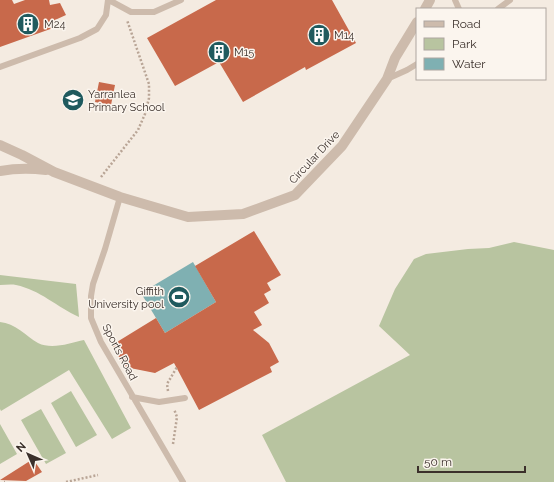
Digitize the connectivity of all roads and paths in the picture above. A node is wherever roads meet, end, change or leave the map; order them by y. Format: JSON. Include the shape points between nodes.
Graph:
{"nodes":[{"id":1,"x":109,"y":0,"type":"edge"},
{"id":2,"x":181,"y":0,"type":"edge"},
{"id":3,"x":510,"y":0,"type":"edge"},
{"id":4,"x":123,"y":7,"type":"junction"},
{"id":5,"x":499,"y":8,"type":"edge"},
{"id":6,"x":416,"y":24,"type":"edge"},
{"id":7,"x":416,"y":65,"type":"edge"},
{"id":8,"x":0,"y":67,"type":"edge"},
{"id":9,"x":387,"y":79,"type":"junction"},
{"id":10,"x":0,"y":145,"type":"edge"},
{"id":11,"x":0,"y":171,"type":"edge"},
{"id":12,"x":54,"y":172,"type":"junction"},
{"id":13,"x":94,"y":187,"type":"junction"},
{"id":14,"x":120,"y":197,"type":"junction"},
{"id":15,"x":132,"y":397,"type":"junction"},
{"id":16,"x":185,"y":398,"type":"dead end"},
{"id":17,"x":177,"y":417,"type":"dead end"},
{"id":18,"x":173,"y":444,"type":"dead end"},
{"id":19,"x":98,"y":475,"type":"dead end"},
{"id":20,"x":66,"y":482,"type":"edge"},
{"id":21,"x":183,"y":482,"type":"edge"}],
"edges":[{"from":1,"to":4,"type":"lane"},
{"from":1,"to":8,"type":"lane","via":[[106,15],[97,29],[80,38]]},
{"from":2,"to":4,"type":"lane","via":[[154,12],[132,12]]},
{"from":3,"to":5,"type":"lane"},
{"from":4,"to":13,"type":"path","via":[[149,84],[149,98],[138,130]]},
{"from":6,"to":9,"type":"street","name":"Circular Drive","via":[[395,58]]},
{"from":7,"to":9,"type":"lane"},
{"from":9,"to":14,"type":"street","name":"Circular Drive","via":[[342,146],[295,195],[243,214],[188,217]]},
{"from":10,"to":12,"type":"street","name":"Circular Drive"},
{"from":11,"to":12,"type":"street","name":"Circular Drive","via":[[30,168]]},
{"from":12,"to":13,"type":"street","name":"Circular Drive"},
{"from":13,"to":14,"type":"street","name":"Circular Drive"},
{"from":14,"to":15,"type":"lane","name":"Sports Road","via":[[106,249],[93,284],[91,318],[101,342]]},
{"from":15,"to":16,"type":"lane","via":[[159,402]]},
{"from":15,"to":21,"type":"lane","name":"Sports Road"},
{"from":17,"to":18,"type":"path"},
{"from":19,"to":20,"type":"path"}]}
